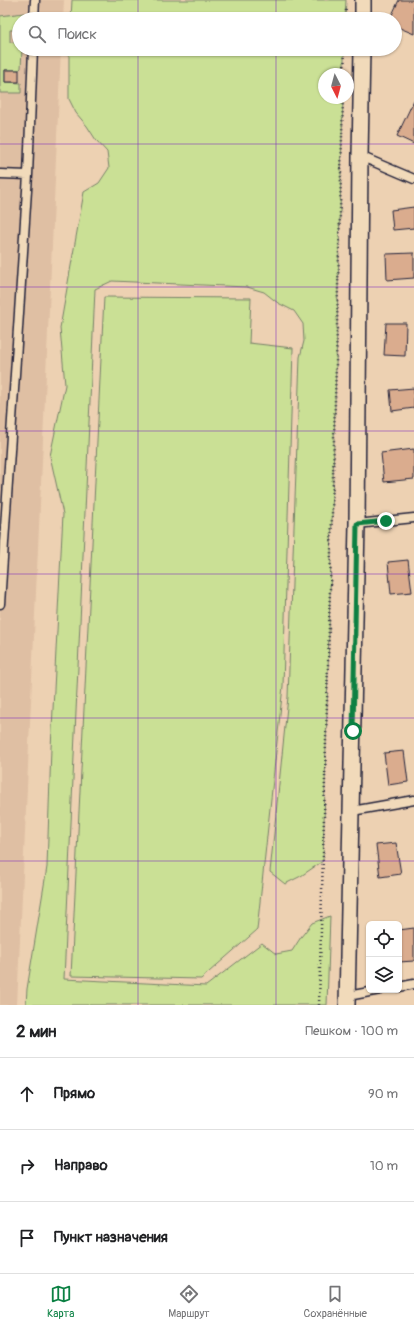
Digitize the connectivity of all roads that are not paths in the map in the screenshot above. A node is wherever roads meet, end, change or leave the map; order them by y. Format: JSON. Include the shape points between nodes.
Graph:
{"nodes":[{"id":1,"x":35,"y":0,"type":"edge"},
{"id":2,"x":363,"y":0,"type":"edge"},
{"id":3,"x":34,"y":12,"type":"edge"},
{"id":4,"x":363,"y":12,"type":"edge"},
{"id":5,"x":33,"y":56,"type":"edge"},
{"id":6,"x":362,"y":56,"type":"edge"},
{"id":7,"x":360,"y":156,"type":"junction"},
{"id":8,"x":0,"y":174,"type":"edge"},
{"id":9,"x":28,"y":175,"type":"junction"},
{"id":10,"x":414,"y":179,"type":"edge"},
{"id":11,"x":414,"y":518,"type":"edge"},
{"id":12,"x":357,"y":524,"type":"junction"},
{"id":13,"x":0,"y":604,"type":"edge"},
{"id":14,"x":414,"y":800,"type":"edge"},
{"id":15,"x":352,"y":811,"type":"junction"},
{"id":16,"x":414,"y":984,"type":"edge"},
{"id":17,"x":402,"y":986,"type":"edge"},
{"id":18,"x":370,"y":993,"type":"edge"},
{"id":19,"x":347,"y":1000,"type":"edge"}],
"edges":[{"from":1,"to":3,"type":"lane"},
{"from":2,"to":4,"type":"street"},
{"from":5,"to":9,"type":"lane"},
{"from":6,"to":7,"type":"street"},
{"from":7,"to":10,"type":"lane"},
{"from":7,"to":12,"type":"street"},
{"from":8,"to":9,"type":"lane"},
{"from":9,"to":13,"type":"lane"},
{"from":11,"to":12,"type":"lane"},
{"from":12,"to":15,"type":"street"},
{"from":14,"to":15,"type":"lane"},
{"from":15,"to":19,"type":"street"},
{"from":16,"to":17,"type":"lane"},
{"from":18,"to":19,"type":"lane"}]}
